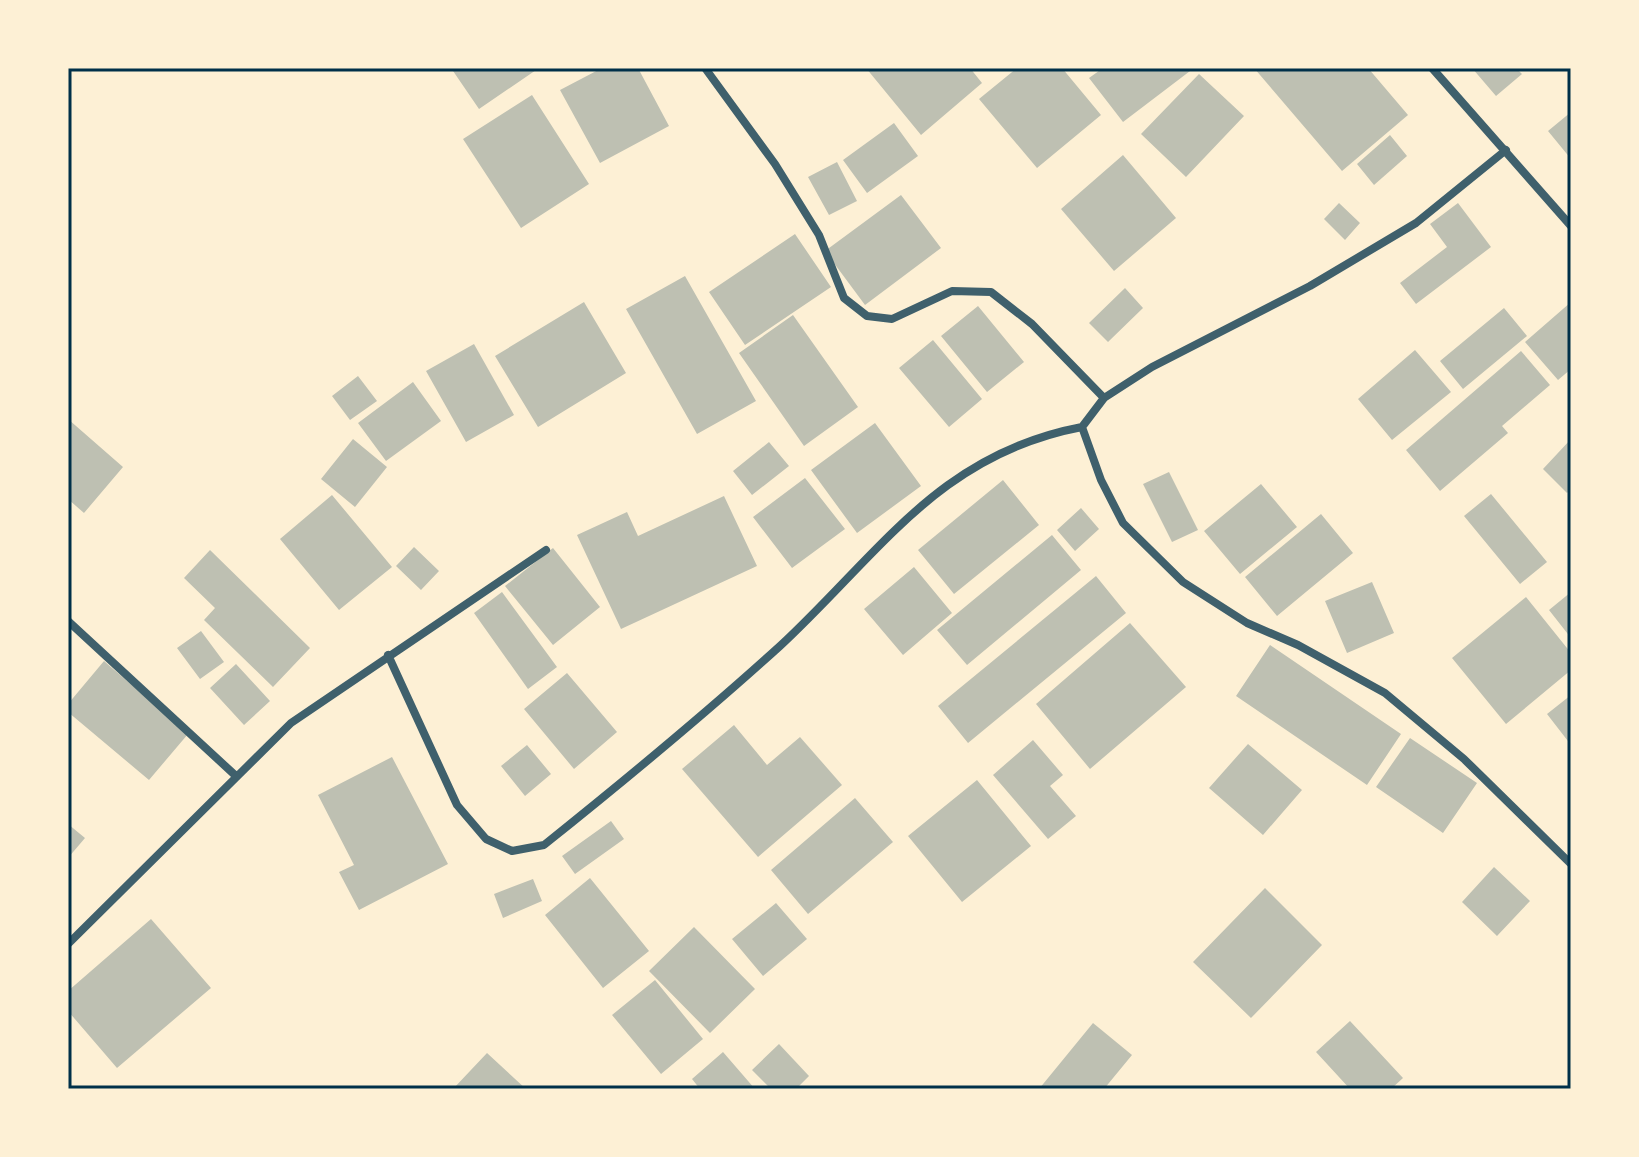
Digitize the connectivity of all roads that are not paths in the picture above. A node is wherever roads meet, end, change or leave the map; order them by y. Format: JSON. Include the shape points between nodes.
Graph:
{"nodes":[{"id":1,"x":705,"y":68,"type":"edge"},
{"id":2,"x":1432,"y":68,"type":"edge"},
{"id":3,"x":1506,"y":150,"type":"junction"},
{"id":4,"x":1571,"y":226,"type":"edge"},
{"id":5,"x":1104,"y":398,"type":"junction"},
{"id":6,"x":1082,"y":427,"type":"junction"},
{"id":7,"x":546,"y":550,"type":"dead end"},
{"id":8,"x":68,"y":621,"type":"edge"},
{"id":9,"x":388,"y":655,"type":"junction"},
{"id":10,"x":236,"y":776,"type":"junction"},
{"id":11,"x":1571,"y":864,"type":"edge"},
{"id":12,"x":68,"y":944,"type":"edge"}],
"edges":[{"from":1,"to":5,"type":"street","via":[[819,235],[844,298],[867,316],[892,319],[952,291],[991,292],[1032,324]]},
{"from":2,"to":3,"type":"street"},
{"from":3,"to":4,"type":"street"},
{"from":3,"to":5,"type":"street","via":[[1416,223]]},
{"from":5,"to":6,"type":"street"},
{"from":6,"to":9,"type":"street","via":[[1041,435],[984,461],[931,494],[780,645],[544,845],[512,851],[486,839],[457,805]]},
{"from":6,"to":11,"type":"street","via":[[1123,523],[1183,582],[1247,623],[1385,693],[1464,759]]},
{"from":7,"to":9,"type":"street"},
{"from":8,"to":10,"type":"street"},
{"from":9,"to":10,"type":"street","via":[[291,723]]},
{"from":10,"to":12,"type":"street"}]}
